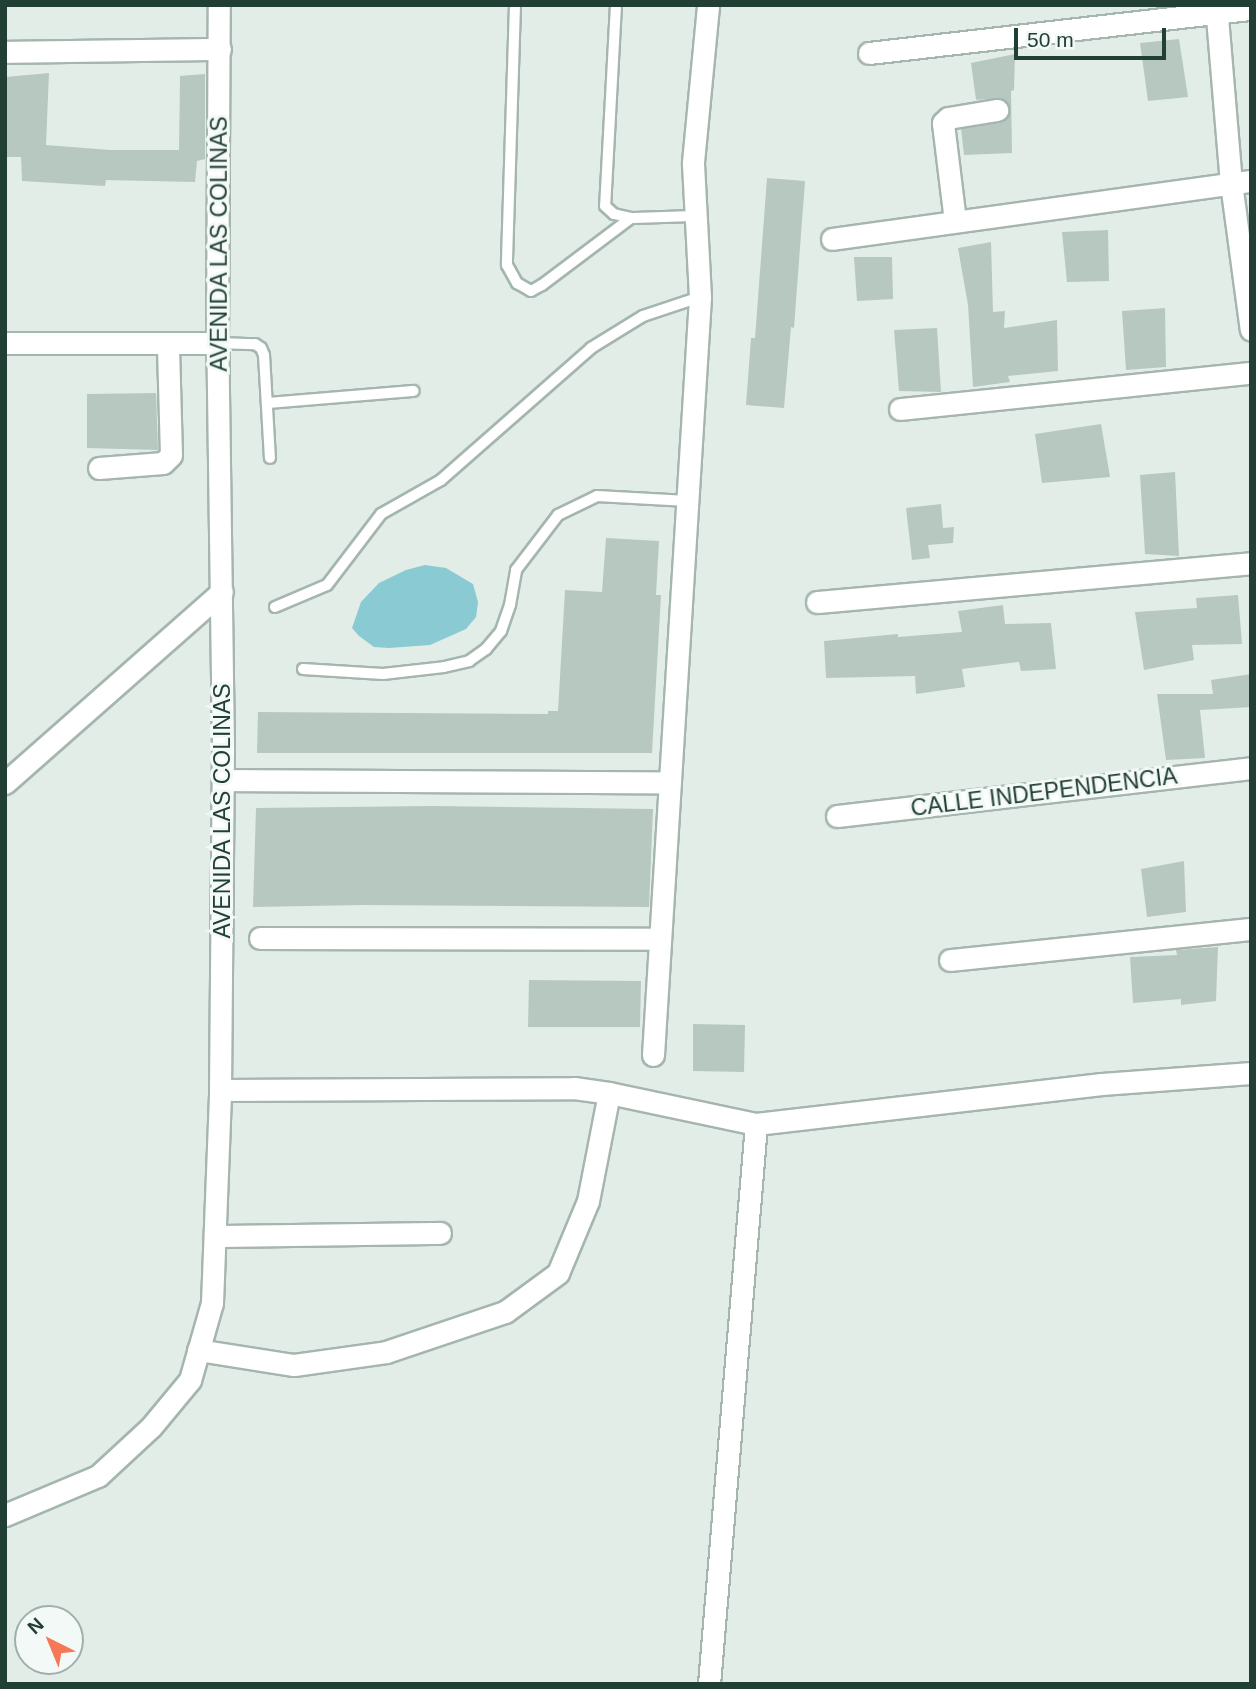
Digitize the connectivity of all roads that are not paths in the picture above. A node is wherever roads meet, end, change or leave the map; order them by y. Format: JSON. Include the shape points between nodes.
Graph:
{"nodes":[{"id":1,"x":219,"y":5,"type":"edge"},
{"id":2,"x":514,"y":5,"type":"edge"},
{"id":3,"x":617,"y":5,"type":"edge"},
{"id":4,"x":708,"y":5,"type":"edge"},
{"id":5,"x":1216,"y":9,"type":"edge"},
{"id":6,"x":1251,"y":9,"type":"edge"},
{"id":7,"x":220,"y":49,"type":"junction"},
{"id":8,"x":5,"y":52,"type":"edge"},
{"id":9,"x":869,"y":53,"type":"dead end"},
{"id":10,"x":997,"y":110,"type":"dead end"},
{"id":11,"x":1241,"y":182,"type":"edge"},
{"id":12,"x":696,"y":216,"type":"junction"},
{"id":13,"x":631,"y":219,"type":"junction"},
{"id":14,"x":955,"y":222,"type":"junction"},
{"id":15,"x":832,"y":239,"type":"dead end"},
{"id":16,"x":700,"y":297,"type":"junction"},
{"id":17,"x":1251,"y":330,"type":"edge"},
{"id":18,"x":5,"y":343,"type":"edge"},
{"id":19,"x":217,"y":343,"type":"junction"},
{"id":20,"x":168,"y":345,"type":"junction"},
{"id":21,"x":1251,"y":373,"type":"edge"},
{"id":22,"x":414,"y":391,"type":"dead end"},
{"id":23,"x":267,"y":403,"type":"junction"},
{"id":24,"x":900,"y":409,"type":"dead end"},
{"id":25,"x":270,"y":458,"type":"dead end"},
{"id":26,"x":99,"y":468,"type":"dead end"},
{"id":27,"x":688,"y":501,"type":"junction"},
{"id":28,"x":1251,"y":563,"type":"edge"},
{"id":29,"x":222,"y":592,"type":"junction"},
{"id":30,"x":817,"y":601,"type":"dead end"},
{"id":31,"x":275,"y":607,"type":"dead end"},
{"id":32,"x":303,"y":670,"type":"dead end"},
{"id":33,"x":1251,"y":768,"type":"edge"},
{"id":34,"x":223,"y":780,"type":"junction"},
{"id":35,"x":670,"y":782,"type":"junction"},
{"id":36,"x":5,"y":783,"type":"edge"},
{"id":37,"x":837,"y":816,"type":"dead end"},
{"id":38,"x":1251,"y":929,"type":"edge"},
{"id":39,"x":260,"y":938,"type":"dead end"},
{"id":40,"x":660,"y":939,"type":"junction"},
{"id":41,"x":950,"y":960,"type":"dead end"},
{"id":42,"x":653,"y":1055,"type":"dead end"},
{"id":43,"x":1251,"y":1073,"type":"edge"},
{"id":44,"x":220,"y":1090,"type":"junction"},
{"id":45,"x":609,"y":1093,"type":"junction"},
{"id":46,"x":756,"y":1125,"type":"junction"},
{"id":47,"x":440,"y":1233,"type":"dead end"},
{"id":48,"x":215,"y":1236,"type":"junction"},
{"id":49,"x":198,"y":1350,"type":"junction"},
{"id":50,"x":5,"y":1515,"type":"edge"},
{"id":51,"x":709,"y":1684,"type":"edge"}],
"edges":[{"from":1,"to":7,"type":"street","name":"AVENIDA LAS COLINAS"},
{"from":2,"to":13,"type":"lane","via":[[507,265],[517,283],[531,291]]},
{"from":3,"to":13,"type":"lane","via":[[605,206]]},
{"from":4,"to":12,"type":"street","via":[[693,162]]},
{"from":5,"to":6,"type":"street"},
{"from":5,"to":9,"type":"street"},
{"from":5,"to":11,"type":"street"},
{"from":7,"to":8,"type":"street"},
{"from":7,"to":19,"type":"street","name":"AVENIDA LAS COLINAS"},
{"from":10,"to":14,"type":"street","via":[[948,118],[943,123]]},
{"from":11,"to":14,"type":"street"},
{"from":11,"to":17,"type":"street"},
{"from":12,"to":13,"type":"lane"},
{"from":12,"to":16,"type":"street"},
{"from":14,"to":15,"type":"street"},
{"from":16,"to":27,"type":"street"},
{"from":16,"to":31,"type":"lane","via":[[643,316],[591,348],[441,480],[381,514],[327,585]]},
{"from":18,"to":20,"type":"street"},
{"from":19,"to":20,"type":"street"},
{"from":19,"to":23,"type":"lane","via":[[261,348]]},
{"from":19,"to":29,"type":"street","name":"AVENIDA LAS COLINAS"},
{"from":20,"to":26,"type":"street","via":[[172,455],[163,463]]},
{"from":21,"to":24,"type":"street"},
{"from":22,"to":23,"type":"lane"},
{"from":23,"to":25,"type":"lane"},
{"from":27,"to":32,"type":"lane","via":[[597,496],[558,515],[516,570],[501,631],[469,661],[383,674]]},
{"from":27,"to":35,"type":"street"},
{"from":28,"to":30,"type":"street"},
{"from":29,"to":34,"type":"street","name":"AVENIDA LAS COLINAS"},
{"from":29,"to":36,"type":"street"},
{"from":33,"to":37,"type":"street","name":"CALLE INDEPENDENCIA"},
{"from":34,"to":35,"type":"street"},
{"from":34,"to":44,"type":"street","name":"AVENIDA LAS COLINAS"},
{"from":35,"to":40,"type":"street"},
{"from":38,"to":41,"type":"street"},
{"from":39,"to":40,"type":"street"},
{"from":40,"to":42,"type":"street"},
{"from":43,"to":46,"type":"street","via":[[1102,1084]]},
{"from":44,"to":45,"type":"street","via":[[574,1088]]},
{"from":44,"to":48,"type":"street","name":"AVENIDA LAS COLINAS"},
{"from":45,"to":46,"type":"street"},
{"from":45,"to":49,"type":"street","via":[[587,1201],[558,1273],[505,1312],[386,1353],[294,1365]]},
{"from":46,"to":51,"type":"street"},
{"from":47,"to":48,"type":"street"},
{"from":48,"to":49,"type":"street","name":"AVENIDA LAS COLINAS","via":[[212,1303]]},
{"from":49,"to":50,"type":"street","name":"AVENIDA LAS COLINAS","via":[[190,1380],[151,1427],[98,1476]]}]}
